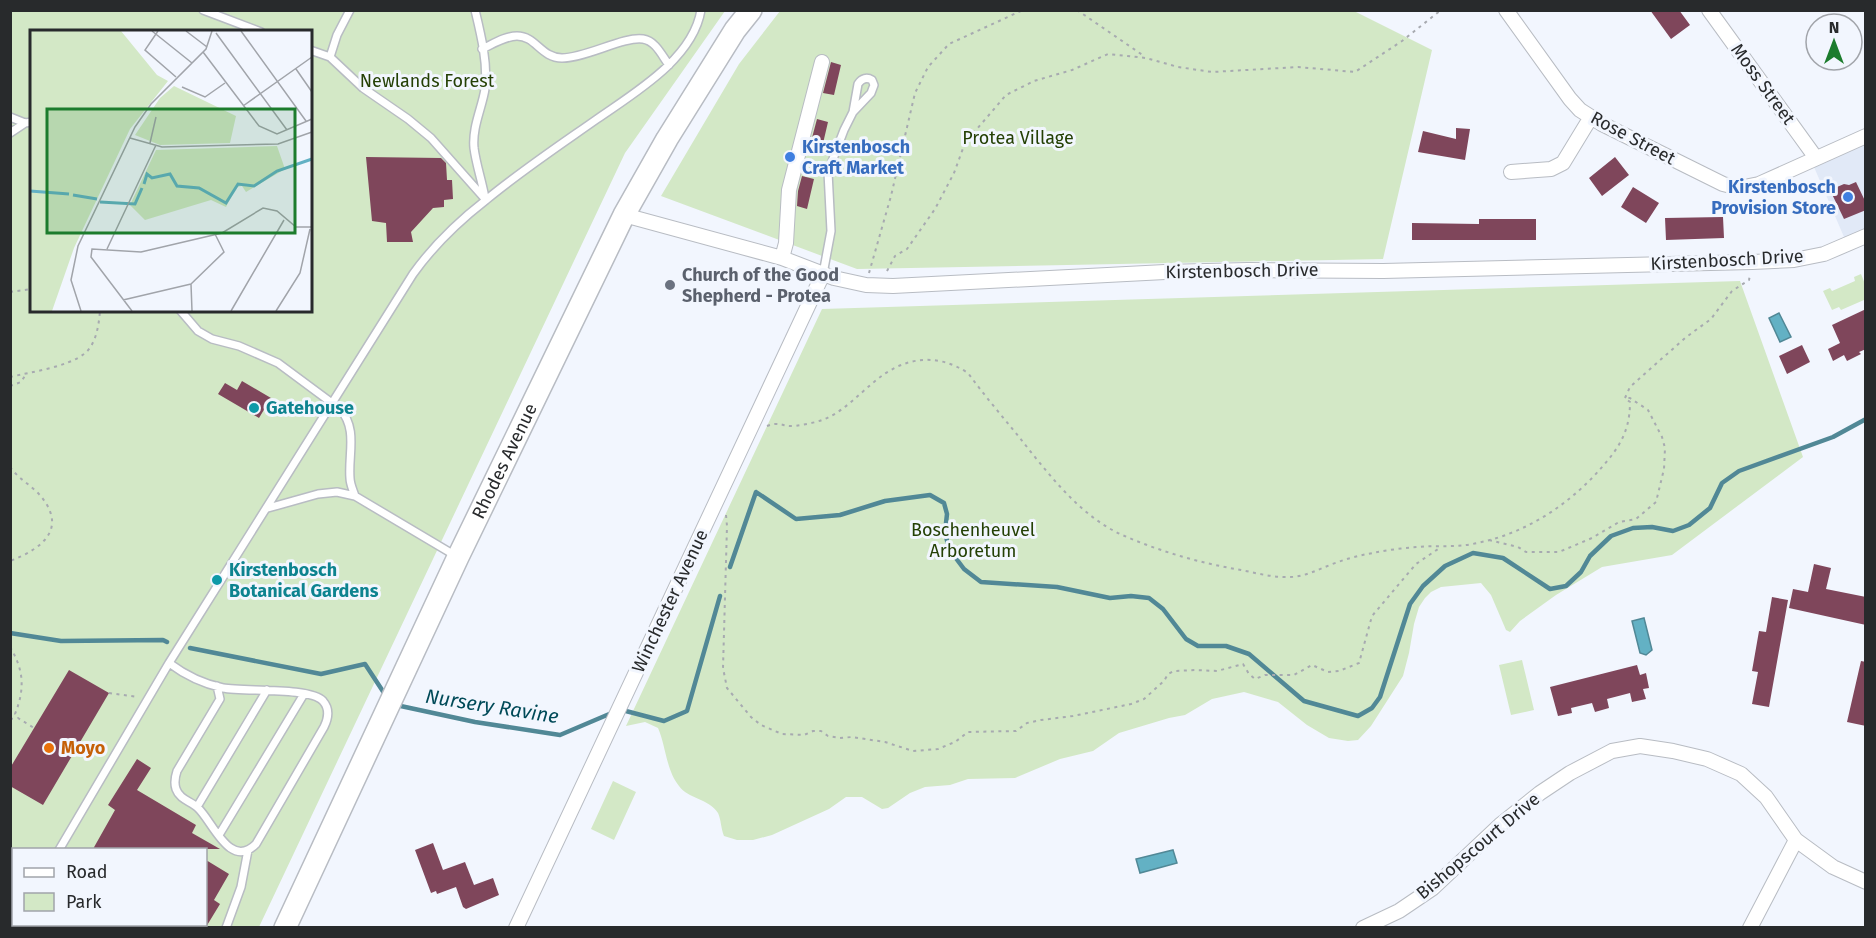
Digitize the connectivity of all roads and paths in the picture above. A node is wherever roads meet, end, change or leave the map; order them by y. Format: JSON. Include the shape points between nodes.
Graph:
{"nodes":[{"id":1,"x":203,"y":10,"type":"edge"},
{"id":2,"x":350,"y":10,"type":"edge"},
{"id":3,"x":475,"y":10,"type":"edge"},
{"id":4,"x":702,"y":10,"type":"edge"},
{"id":5,"x":751,"y":10,"type":"edge"},
{"id":6,"x":1023,"y":10,"type":"edge"},
{"id":7,"x":1077,"y":10,"type":"edge"},
{"id":8,"x":1442,"y":10,"type":"edge"},
{"id":9,"x":1506,"y":10,"type":"edge"},
{"id":10,"x":1709,"y":10,"type":"edge"},
{"id":11,"x":256,"y":30,"type":"edge"},
{"id":12,"x":482,"y":49,"type":"junction"},
{"id":13,"x":312,"y":51,"type":"edge"},
{"id":14,"x":330,"y":57,"type":"junction"},
{"id":15,"x":1146,"y":58,"type":"junction"},
{"id":16,"x":822,"y":62,"type":"dead end"},
{"id":17,"x":669,"y":65,"type":"junction"},
{"id":18,"x":853,"y":112,"type":"junction"},
{"id":19,"x":10,"y":117,"type":"edge"},
{"id":20,"x":1591,"y":117,"type":"junction"},
{"id":21,"x":28,"y":122,"type":"edge"},
{"id":22,"x":10,"y":133,"type":"edge"},
{"id":23,"x":1866,"y":136,"type":"edge"},
{"id":24,"x":1816,"y":158,"type":"junction"},
{"id":25,"x":1511,"y":172,"type":"dead end"},
{"id":26,"x":486,"y":200,"type":"junction"},
{"id":27,"x":624,"y":215,"type":"junction"},
{"id":28,"x":1866,"y":236,"type":"edge"},
{"id":29,"x":782,"y":258,"type":"junction"},
{"id":30,"x":1752,"y":262,"type":"junction"},
{"id":31,"x":822,"y":274,"type":"junction"},
{"id":32,"x":866,"y":285,"type":"junction"},
{"id":33,"x":881,"y":285,"type":"junction"},
{"id":34,"x":30,"y":289,"type":"edge"},
{"id":35,"x":10,"y":292,"type":"edge"},
{"id":36,"x":100,"y":312,"type":"edge"},
{"id":37,"x":182,"y":312,"type":"edge"},
{"id":38,"x":26,"y":373,"type":"junction"},
{"id":39,"x":10,"y":377,"type":"edge"},
{"id":40,"x":10,"y":386,"type":"edge"},
{"id":41,"x":1625,"y":398,"type":"junction"},
{"id":42,"x":333,"y":403,"type":"junction"},
{"id":43,"x":754,"y":423,"type":"junction"},
{"id":44,"x":10,"y":467,"type":"edge"},
{"id":45,"x":355,"y":496,"type":"junction"},
{"id":46,"x":717,"y":501,"type":"junction"},
{"id":47,"x":268,"y":508,"type":"junction"},
{"id":48,"x":1489,"y":540,"type":"junction"},
{"id":49,"x":1441,"y":547,"type":"junction"},
{"id":50,"x":458,"y":557,"type":"junction"},
{"id":51,"x":10,"y":561,"type":"edge"},
{"id":52,"x":10,"y":647,"type":"edge"},
{"id":53,"x":169,"y":663,"type":"junction"},
{"id":54,"x":217,"y":686,"type":"junction"},
{"id":55,"x":238,"y":690,"type":"junction"},
{"id":56,"x":267,"y":690,"type":"junction"},
{"id":57,"x":109,"y":693,"type":"dead end"},
{"id":58,"x":304,"y":694,"type":"junction"},
{"id":59,"x":150,"y":698,"type":"junction"},
{"id":60,"x":220,"y":699,"type":"junction"},
{"id":61,"x":18,"y":718,"type":"junction"},
{"id":62,"x":10,"y":719,"type":"edge"},
{"id":63,"x":34,"y":728,"type":"dead end"},
{"id":64,"x":197,"y":807,"type":"junction"},
{"id":65,"x":219,"y":836,"type":"junction"},
{"id":66,"x":1796,"y":840,"type":"junction"},
{"id":67,"x":60,"y":848,"type":"edge"},
{"id":68,"x":248,"y":850,"type":"junction"},
{"id":69,"x":1866,"y":882,"type":"edge"},
{"id":70,"x":226,"y":927,"type":"edge"},
{"id":71,"x":285,"y":927,"type":"edge"},
{"id":72,"x":516,"y":927,"type":"edge"},
{"id":73,"x":1363,"y":927,"type":"edge"},
{"id":74,"x":1750,"y":927,"type":"edge"}],
"edges":[{"from":1,"to":11,"type":"lane"},
{"from":2,"to":14,"type":"lane"},
{"from":3,"to":12,"type":"lane"},
{"from":4,"to":17,"type":"lane","via":[[699,24]]},
{"from":5,"to":27,"type":"main road","name":"Rhodes Avenue","via":[[667,139]]},
{"from":6,"to":32,"type":"path","via":[[949,44],[927,67],[915,93]]},
{"from":7,"to":15,"type":"path"},
{"from":8,"to":15,"type":"path","via":[[1355,72],[1298,67],[1212,72]]},
{"from":9,"to":20,"type":"street","name":"Rose Street","via":[[1570,99]]},
{"from":10,"to":24,"type":"street","name":"Moss Street"},
{"from":12,"to":17,"type":"lane","via":[[520,36],[546,55],[559,58],[641,39],[650,41]]},
{"from":12,"to":26,"type":"lane","via":[[486,76],[474,147]]},
{"from":13,"to":14,"type":"lane"},
{"from":14,"to":26,"type":"lane","via":[[363,88],[431,138]]},
{"from":15,"to":33,"type":"path","via":[[1108,54],[1006,95],[965,143],[935,209],[907,249],[895,255]]},
{"from":16,"to":29,"type":"street","via":[[789,190]]},
{"from":17,"to":26,"type":"lane"},
{"from":18,"to":18,"type":"lane","via":[[858,84],[866,78],[872,80],[871,93]]},
{"from":18,"to":31,"type":"lane","via":[[828,172],[831,231]]},
{"from":19,"to":21,"type":"lane"},
{"from":20,"to":24,"type":"street","name":"Rose Street","via":[[1734,187],[1759,184]]},
{"from":20,"to":25,"type":"street","via":[[1563,163],[1551,169]]},
{"from":21,"to":22,"type":"lane"},
{"from":23,"to":24,"type":"street"},
{"from":26,"to":42,"type":"lane","via":[[428,253],[412,274]]},
{"from":27,"to":29,"type":"street","name":"Kirstenbosch Drive"},
{"from":27,"to":50,"type":"main road","name":"Rhodes Avenue"},
{"from":28,"to":30,"type":"street","name":"Kirstenbosch Drive","via":[[1824,254]]},
{"from":29,"to":31,"type":"street","name":"Kirstenbosch Drive"},
{"from":30,"to":33,"type":"street","name":"Kirstenbosch Drive","via":[[1200,271]]},
{"from":30,"to":41,"type":"path","via":[[1749,280],[1732,291],[1711,319],[1630,387]]},
{"from":31,"to":32,"type":"street","name":"Kirstenbosch Drive"},
{"from":31,"to":43,"type":"street","name":"Winchester Avenue"},
{"from":32,"to":33,"type":"street","name":"Kirstenbosch Drive"},
{"from":34,"to":35,"type":"path"},
{"from":36,"to":38,"type":"path","via":[[94,340],[86,354]]},
{"from":37,"to":42,"type":"lane","via":[[198,331],[278,363]]},
{"from":38,"to":39,"type":"path"},
{"from":38,"to":40,"type":"path","via":[[21,382]]},
{"from":41,"to":48,"type":"path","via":[[1630,402],[1629,423],[1623,438],[1611,458],[1583,488],[1553,513]]},
{"from":41,"to":48,"type":"path","via":[[1648,410],[1662,437],[1664,469],[1656,502],[1636,519],[1619,522],[1559,552],[1526,552]]},
{"from":42,"to":45,"type":"lane","via":[[346,416],[350,427],[350,479]]},
{"from":42,"to":47,"type":"lane"},
{"from":43,"to":46,"type":"street","name":"Winchester Avenue"},
{"from":43,"to":49,"type":"path","via":[[763,427],[776,422],[793,426],[821,420],[899,368],[920,360],[943,360],[968,373],[1041,464],[1091,516],[1120,534],[1153,547],[1222,567],[1284,577],[1302,576],[1373,553]]},
{"from":44,"to":51,"type":"path","via":[[43,499],[52,524],[50,535],[41,545]]},
{"from":45,"to":47,"type":"lane","via":[[337,492],[318,494]]},
{"from":45,"to":50,"type":"lane"},
{"from":46,"to":49,"type":"path","via":[[727,526],[723,668],[730,694],[756,721],[782,734],[821,731],[828,736],[885,742],[913,752],[947,746],[968,732],[1016,731],[1027,723],[1131,704],[1144,699],[1173,671],[1217,671],[1243,664],[1255,679],[1294,675],[1312,666],[1328,672],[1345,670],[1361,659],[1372,616],[1416,564]]},
{"from":46,"to":72,"type":"street","name":"Winchester Avenue"},
{"from":47,"to":53,"type":"lane"},
{"from":48,"to":49,"type":"path"},
{"from":50,"to":71,"type":"main road","name":"Rhodes Avenue"},
{"from":52,"to":61,"type":"path","via":[[23,676],[22,697],[15,714]]},
{"from":53,"to":54,"type":"lane","via":[[189,676]]},
{"from":53,"to":59,"type":"lane"},
{"from":54,"to":55,"type":"lane"},
{"from":54,"to":60,"type":"lane"},
{"from":55,"to":56,"type":"lane"},
{"from":55,"to":60,"type":"lane","via":[[228,691]]},
{"from":56,"to":58,"type":"lane"},
{"from":56,"to":64,"type":"lane"},
{"from":57,"to":59,"type":"path"},
{"from":58,"to":65,"type":"lane"},
{"from":58,"to":68,"type":"lane","via":[[324,702],[327,720],[256,844]]},
{"from":59,"to":67,"type":"lane"},
{"from":60,"to":64,"type":"lane","via":[[175,777],[179,796]]},
{"from":61,"to":62,"type":"path"},
{"from":61,"to":63,"type":"path"},
{"from":64,"to":65,"type":"lane"},
{"from":65,"to":68,"type":"lane","via":[[234,850]]},
{"from":66,"to":69,"type":"street","name":"Bishopscourt Drive","via":[[1833,867]]},
{"from":66,"to":73,"type":"street","name":"Bishopscourt Drive","via":[[1766,798],[1741,774],[1707,759],[1673,751],[1640,746],[1612,751],[1540,793],[1433,888],[1399,911]]},
{"from":66,"to":74,"type":"street"},
{"from":68,"to":70,"type":"lane"}]}
